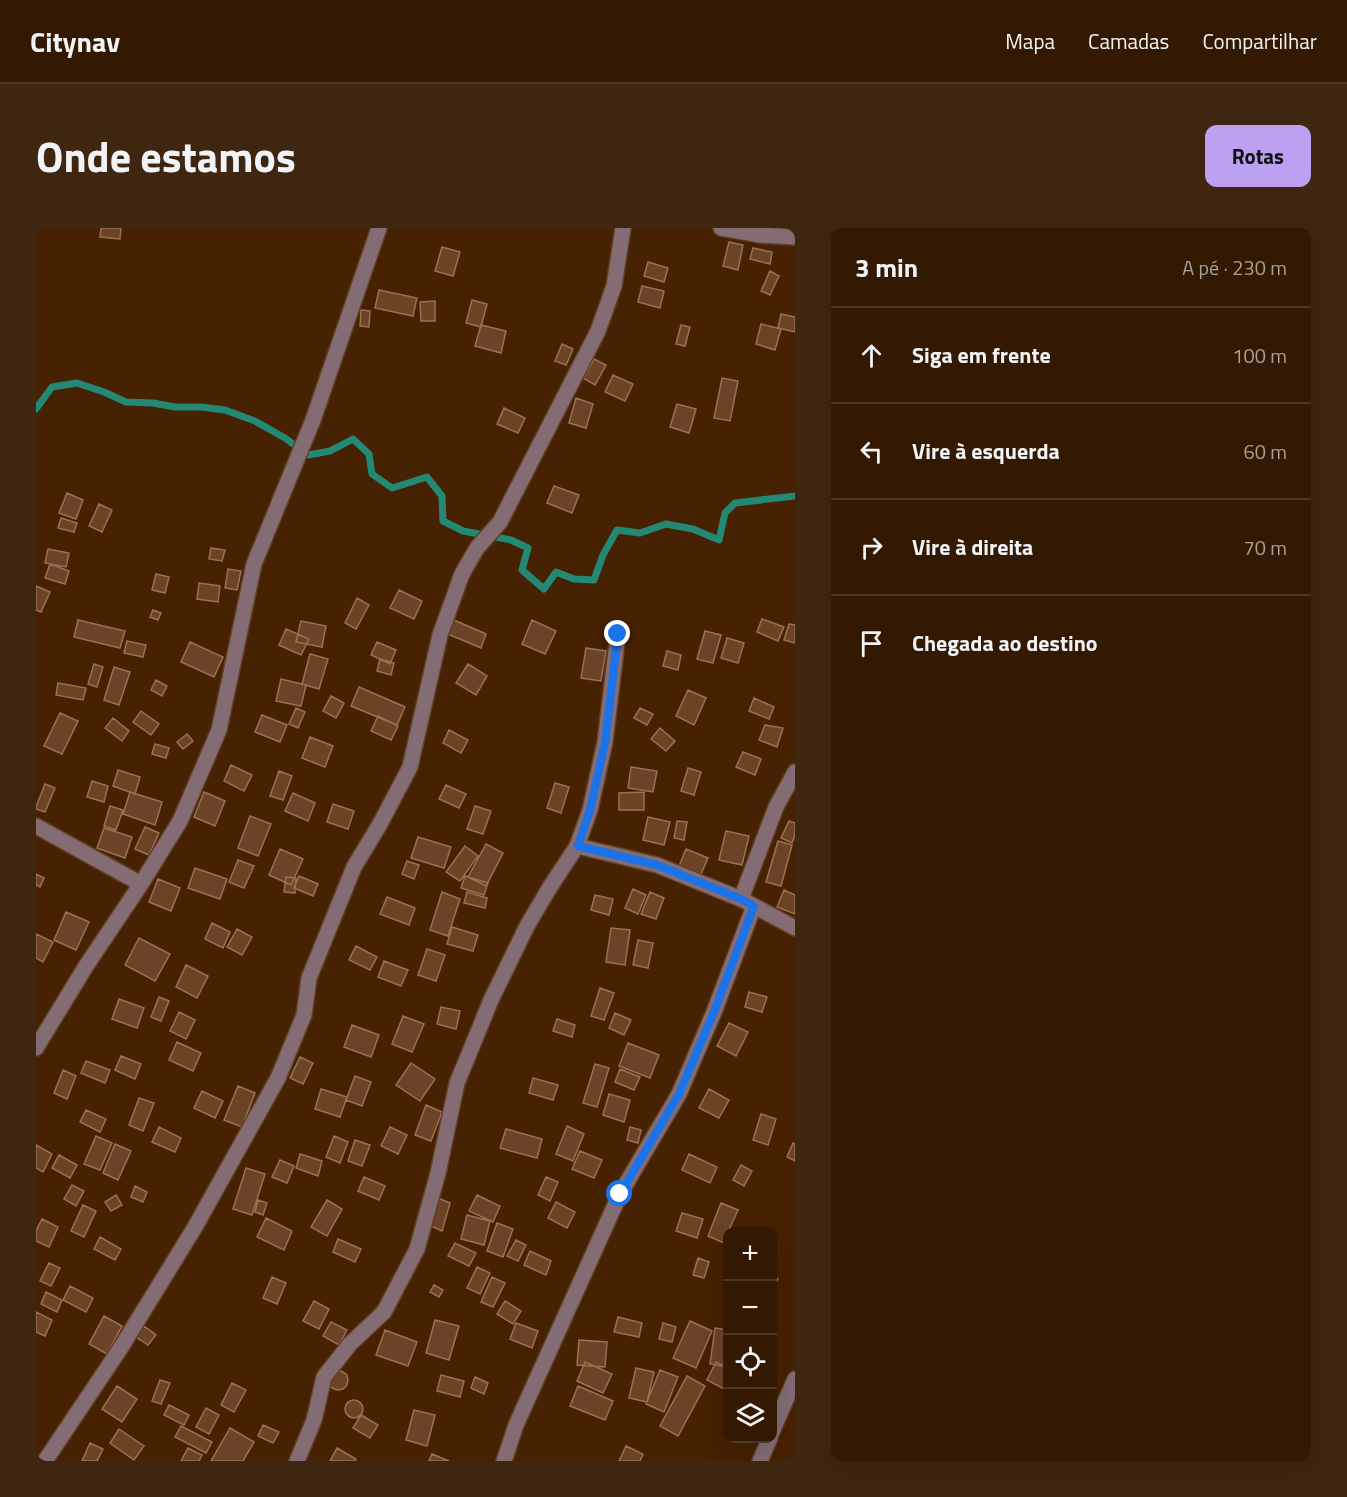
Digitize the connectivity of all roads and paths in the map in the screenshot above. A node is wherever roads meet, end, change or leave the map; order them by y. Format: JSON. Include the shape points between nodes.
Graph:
{"nodes":[{"id":1,"x":379,"y":228,"type":"edge"},
{"id":2,"x":623,"y":228,"type":"edge"},
{"id":3,"x":721,"y":228,"type":"edge"},
{"id":4,"x":795,"y":237,"type":"edge"},
{"id":5,"x":618,"y":634,"type":"dead end"},
{"id":6,"x":795,"y":772,"type":"edge"},
{"id":7,"x":36,"y":826,"type":"edge"},
{"id":8,"x":578,"y":846,"type":"junction"},
{"id":9,"x":141,"y":884,"type":"junction"},
{"id":10,"x":747,"y":902,"type":"junction"},
{"id":11,"x":795,"y":928,"type":"edge"},
{"id":12,"x":36,"y":1048,"type":"edge"},
{"id":13,"x":795,"y":1379,"type":"edge"},
{"id":14,"x":777,"y":1420,"type":"edge"},
{"id":15,"x":768,"y":1443,"type":"edge"},
{"id":16,"x":45,"y":1461,"type":"edge"},
{"id":17,"x":297,"y":1461,"type":"edge"},
{"id":18,"x":504,"y":1461,"type":"edge"},
{"id":19,"x":760,"y":1461,"type":"edge"}],
"edges":[{"from":1,"to":9,"type":"street","via":[[313,420],[254,564],[219,730],[180,820]]},
{"from":2,"to":16,"type":"street","via":[[614,286],[598,331],[500,522],[477,548],[462,574],[440,635],[410,767],[354,867],[309,978],[304,1016],[278,1078],[195,1227]]},
{"from":3,"to":4,"type":"street"},
{"from":5,"to":8,"type":"street","via":[[605,742]]},
{"from":6,"to":10,"type":"street","via":[[776,807]]},
{"from":7,"to":9,"type":"street"},
{"from":8,"to":10,"type":"street","via":[[657,865]]},
{"from":8,"to":17,"type":"street","via":[[527,926],[457,1083],[417,1249],[384,1312],[350,1344],[324,1377],[314,1420]]},
{"from":9,"to":12,"type":"street"},
{"from":10,"to":11,"type":"street"},
{"from":10,"to":18,"type":"street","via":[[714,1012],[679,1094],[620,1194],[516,1425]]},
{"from":13,"to":14,"type":"street"},
{"from":15,"to":19,"type":"street"}]}
